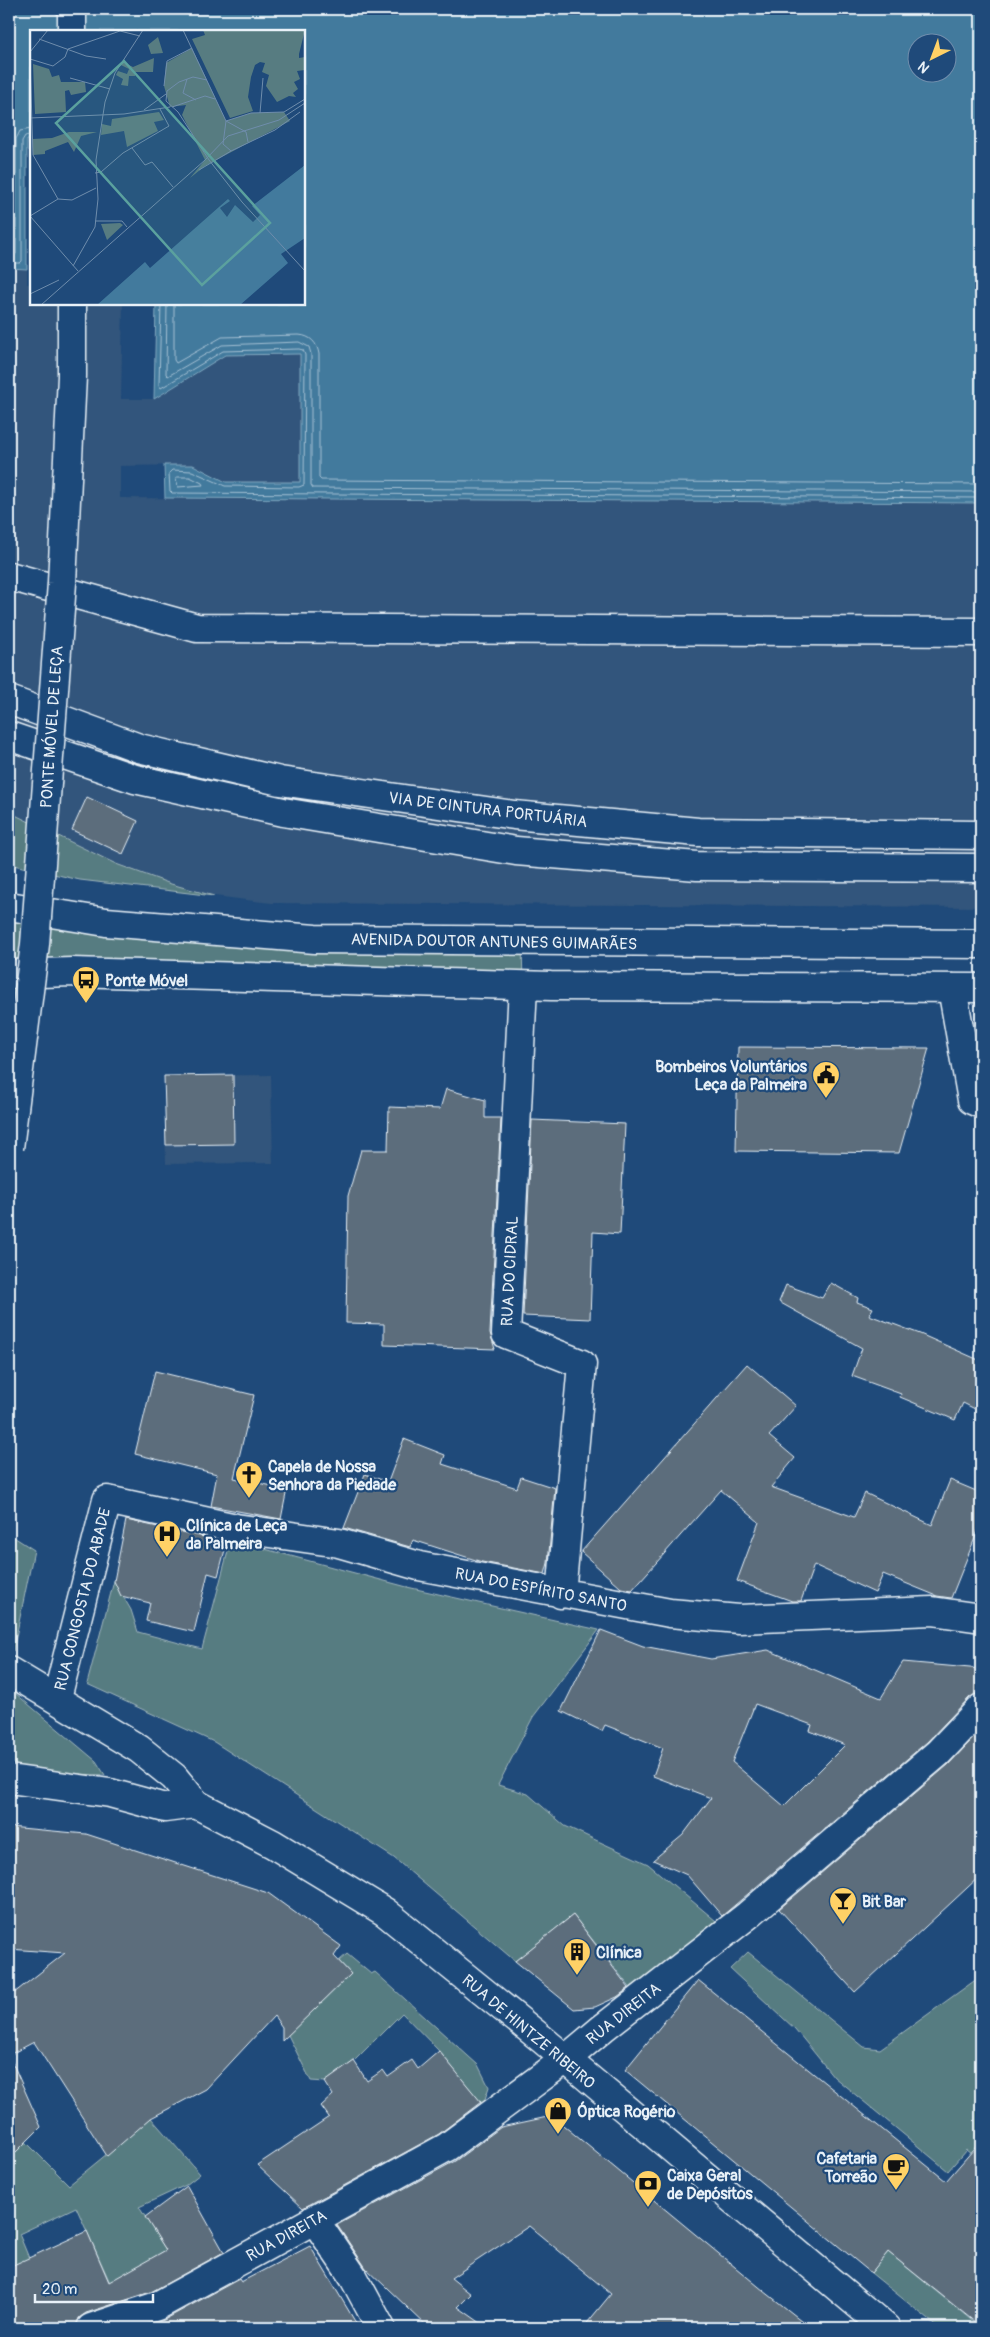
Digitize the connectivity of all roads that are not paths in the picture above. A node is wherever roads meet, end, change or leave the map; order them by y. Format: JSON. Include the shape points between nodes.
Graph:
{"nodes":[{"id":1,"x":72,"y":9,"type":"edge"},
{"id":2,"x":72,"y":30,"type":"edge"},
{"id":3,"x":72,"y":305,"type":"edge"},
{"id":4,"x":9,"y":576,"type":"edge"},
{"id":5,"x":981,"y":632,"type":"edge"},
{"id":6,"x":9,"y":700,"type":"edge"},
{"id":7,"x":9,"y":736,"type":"edge"},
{"id":8,"x":981,"y":835,"type":"edge"},
{"id":9,"x":981,"y":868,"type":"edge"},
{"id":10,"x":9,"y":906,"type":"edge"},
{"id":11,"x":522,"y":942,"type":"junction"},
{"id":12,"x":836,"y":944,"type":"junction"},
{"id":13,"x":981,"y":944,"type":"edge"},
{"id":14,"x":9,"y":974,"type":"edge"},
{"id":15,"x":522,"y":986,"type":"junction"},
{"id":16,"x":836,"y":986,"type":"junction"},
{"id":17,"x":952,"y":988,"type":"junction"},
{"id":18,"x":981,"y":988,"type":"edge"},
{"id":19,"x":981,"y":1104,"type":"edge"},
{"id":20,"x":9,"y":1148,"type":"edge"},
{"id":21,"x":108,"y":1500,"type":"joint"},
{"id":22,"x":561,"y":1594,"type":"junction"},
{"id":23,"x":981,"y":1618,"type":"edge"},
{"id":24,"x":9,"y":1671,"type":"edge"},
{"id":25,"x":57,"y":1698,"type":"junction"},
{"id":26,"x":981,"y":1708,"type":"edge"},
{"id":27,"x":9,"y":1779,"type":"edge"},
{"id":28,"x":196,"y":1804,"type":"junction"},
{"id":29,"x":566,"y":2059,"type":"junction"},
{"id":30,"x":314,"y":2220,"type":"junction"},
{"id":31,"x":91,"y":2328,"type":"edge"},
{"id":32,"x":381,"y":2328,"type":"edge"},
{"id":33,"x":886,"y":2328,"type":"edge"}],
"edges":[{"from":1,"to":2,"type":"street"},
{"from":3,"to":20,"type":"street","name":"PONTE MÓVEL DE LEÇA","bridge":true,"via":[[72,376],[62,583],[36,934]]},
{"from":4,"to":5,"type":"street","via":[[197,628]]},
{"from":6,"to":8,"type":"street","name":"VIA DE CINTURA PORTUÁRIA","via":[[139,748],[280,781],[514,815],[698,832]]},
{"from":7,"to":9,"type":"street","name":"VIA DE CINTURA PORTUÁRIA","via":[[135,779],[283,812],[516,851],[697,866]]},
{"from":10,"to":11,"type":"street","name":"AVENIDA DOUTOR ANTUNES GUIMARÃES","via":[[106,922],[315,939]]},
{"from":11,"to":12,"type":"street","name":"AVENIDA DOUTOR ANTUNES GUIMARÃES"},
{"from":11,"to":15,"type":"street"},
{"from":12,"to":13,"type":"street","name":"AVENIDA DOUTOR ANTUNES GUIMARÃES"},
{"from":12,"to":16,"type":"street"},
{"from":14,"to":15,"type":"street","via":[[72,972]]},
{"from":15,"to":16,"type":"street"},
{"from":15,"to":22,"type":"street","name":"RUA DO CIDRAL","via":[[506,1334],[582,1364]]},
{"from":16,"to":17,"type":"street"},
{"from":17,"to":18,"type":"street"},
{"from":17,"to":19,"type":"street","via":[[972,1100]]},
{"from":21,"to":22,"type":"street","name":"RUA DO ESPÍRITO SANTO","via":[[236,1528],[339,1543],[420,1566]]},
{"from":21,"to":25,"type":"street","name":"RUA CONGOSTA DO ABADE"},
{"from":22,"to":23,"type":"street","name":"RUA DO ESPÍRITO SANTO","via":[[670,1613],[739,1619],[932,1611]]},
{"from":24,"to":25,"type":"street","name":"RUA DE HINTZE RIBEIRO"},
{"from":25,"to":28,"type":"street","name":"RUA DE HINTZE RIBEIRO","via":[[139,1749],[174,1777]]},
{"from":26,"to":29,"type":"street","name":"RUA DIREITA","via":[[938,1753],[748,1915]]},
{"from":27,"to":28,"type":"street","via":[[110,1793],[165,1808]]},
{"from":28,"to":29,"type":"street","name":"RUA DE HINTZE RIBEIRO","via":[[273,1844],[385,1912]]},
{"from":29,"to":30,"type":"street","name":"RUA DIREITA","via":[[447,2147]]},
{"from":29,"to":33,"type":"street","name":"RUA DE HINTZE RIBEIRO"},
{"from":30,"to":31,"type":"street","name":"RUA DIREITA","via":[[157,2306]]},
{"from":30,"to":32,"type":"street","via":[[354,2278]]}]}
